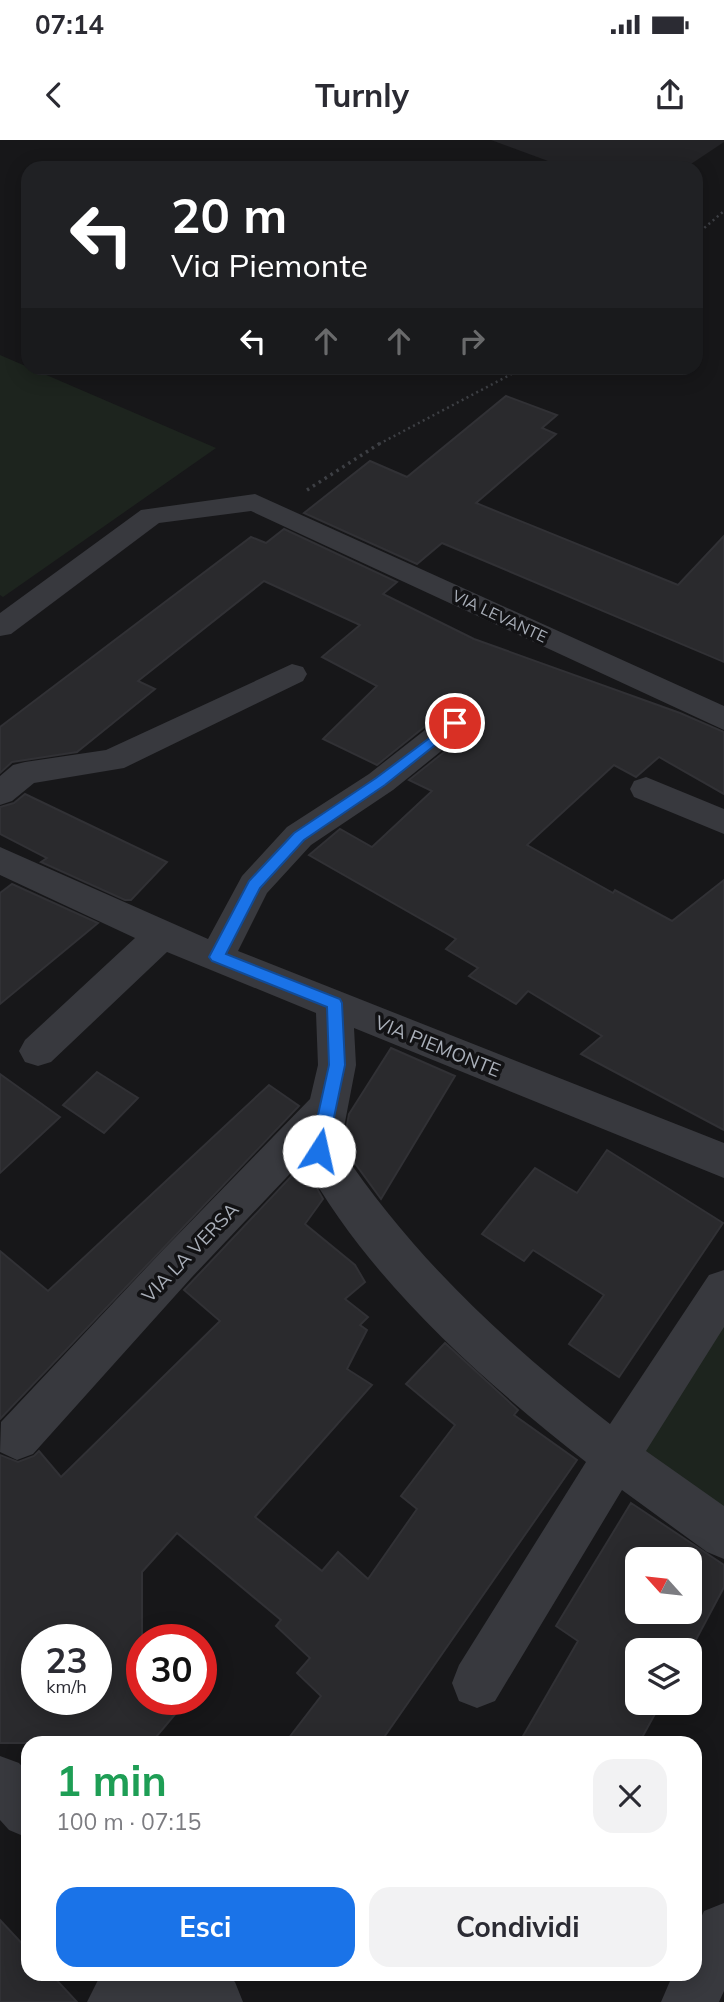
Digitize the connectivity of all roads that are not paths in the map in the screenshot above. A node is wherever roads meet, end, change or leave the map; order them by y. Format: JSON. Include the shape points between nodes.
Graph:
{"nodes":[{"id":1,"x":0,"y":627,"type":"edge"},
{"id":2,"x":292,"y":674,"type":"dead end"},
{"id":3,"x":724,"y":719,"type":"edge"},
{"id":4,"x":455,"y":723,"type":"dead end"},
{"id":5,"x":646,"y":789,"type":"dead end"},
{"id":6,"x":0,"y":793,"type":"edge"},
{"id":7,"x":724,"y":822,"type":"edge"},
{"id":8,"x":0,"y":860,"type":"edge"},
{"id":9,"x":162,"y":935,"type":"junction"},
{"id":10,"x":217,"y":957,"type":"junction"},
{"id":11,"x":334,"y":1003,"type":"junction"},
{"id":12,"x":38,"y":1051,"type":"dead end"},
{"id":13,"x":326,"y":1109,"type":"junction"},
{"id":14,"x":724,"y":1161,"type":"edge"},
{"id":15,"x":724,"y":1289,"type":"edge"},
{"id":16,"x":17,"y":1438,"type":"dead end"},
{"id":17,"x":615,"y":1458,"type":"junction"},
{"id":18,"x":724,"y":1535,"type":"edge"},
{"id":19,"x":477,"y":1683,"type":"dead end"},
{"id":20,"x":0,"y":1782,"type":"edge"},
{"id":21,"x":21,"y":1804,"type":"edge"},
{"id":22,"x":724,"y":1931,"type":"edge"},
{"id":23,"x":702,"y":1976,"type":"edge"},
{"id":24,"x":699,"y":1981,"type":"edge"},
{"id":25,"x":179,"y":1986,"type":"edge"},
{"id":26,"x":115,"y":2002,"type":"edge"},
{"id":27,"x":689,"y":2002,"type":"edge"}],
"edges":[{"from":1,"to":3,"type":"street","name":"VIA LEVANTE","via":[[150,516],[255,502]]},
{"from":2,"to":6,"type":"street","via":[[113,760],[25,773]]},
{"from":4,"to":10,"type":"street","via":[[380,782],[299,836],[254,885]]},
{"from":5,"to":7,"type":"street"},
{"from":8,"to":9,"type":"street","name":"VIA PIEMONTE"},
{"from":9,"to":10,"type":"street","name":"VIA PIEMONTE"},
{"from":9,"to":12,"type":"street"},
{"from":10,"to":11,"type":"street","name":"VIA PIEMONTE"},
{"from":11,"to":13,"type":"street","via":[[337,1065]]},
{"from":11,"to":14,"type":"street","name":"VIA PIEMONTE"},
{"from":13,"to":16,"type":"street","name":"VIA LA VERSA"},
{"from":13,"to":17,"type":"street","via":[[319,1151],[347,1197],[423,1290],[514,1376]]},
{"from":15,"to":17,"type":"street"},
{"from":17,"to":18,"type":"street"},
{"from":17,"to":19,"type":"street"},
{"from":20,"to":21,"type":"street"},
{"from":22,"to":23,"type":"street"},
{"from":24,"to":27,"type":"street"},
{"from":25,"to":26,"type":"street"}]}
